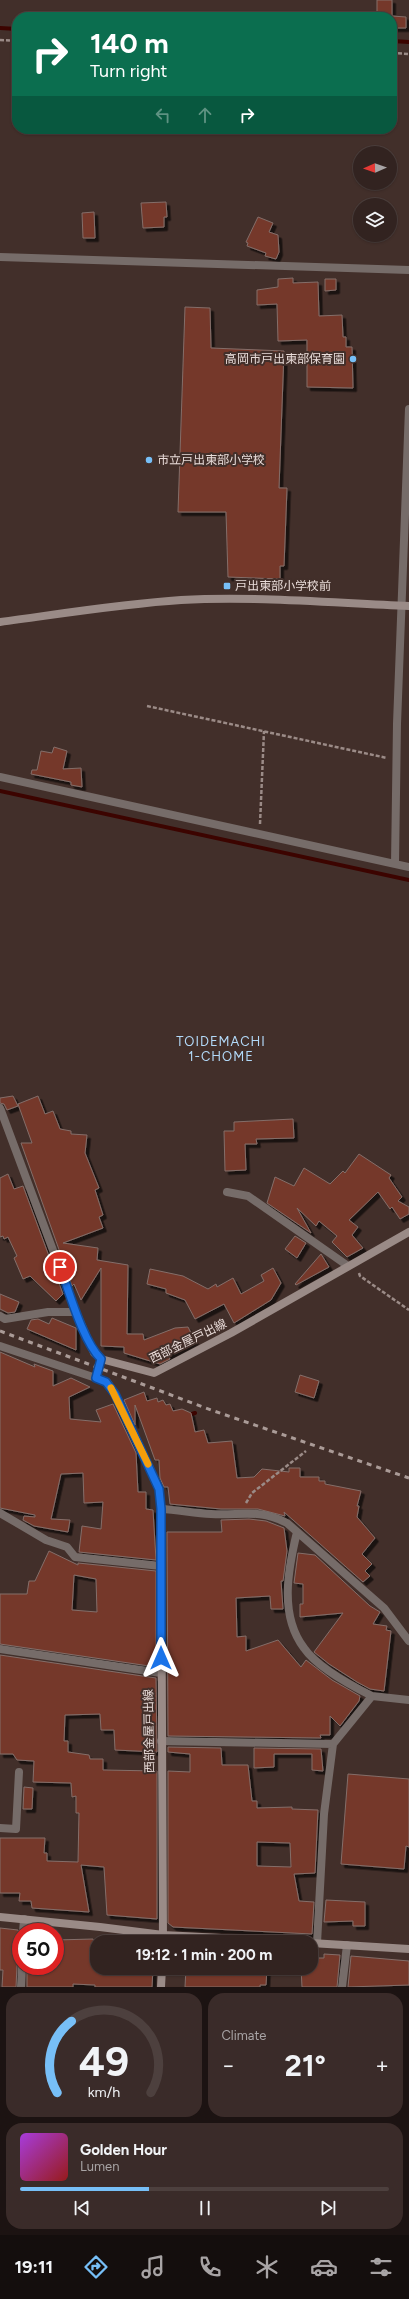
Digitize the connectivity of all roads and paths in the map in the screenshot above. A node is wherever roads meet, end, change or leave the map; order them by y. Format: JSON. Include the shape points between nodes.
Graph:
{"nodes":[{"id":1,"x":0,"y":40,"type":"edge"},
{"id":2,"x":12,"y":41,"type":"edge"},
{"id":3,"x":397,"y":53,"type":"edge"},
{"id":4,"x":409,"y":54,"type":"edge"},
{"id":5,"x":0,"y":257,"type":"edge"},
{"id":6,"x":409,"y":270,"type":"edge"},
{"id":7,"x":409,"y":409,"type":"edge"},
{"id":8,"x":406,"y":606,"type":"edge"},
{"id":9,"x":0,"y":622,"type":"edge"},
{"id":10,"x":147,"y":706,"type":"dead end"},
{"id":11,"x":264,"y":732,"type":"junction"},
{"id":12,"x":397,"y":761,"type":"junction"},
{"id":13,"x":0,"y":777,"type":"edge"},
{"id":14,"x":259,"y":835,"type":"junction"},
{"id":15,"x":395,"y":864,"type":"junction"},
{"id":16,"x":409,"y":867,"type":"edge"},
{"id":17,"x":0,"y":1108,"type":"edge"},
{"id":18,"x":227,"y":1192,"type":"dead end"},
{"id":19,"x":409,"y":1232,"type":"edge"},
{"id":20,"x":351,"y":1264,"type":"junction"},
{"id":21,"x":409,"y":1310,"type":"edge"},
{"id":22,"x":76,"y":1312,"type":"junction"},
{"id":23,"x":0,"y":1316,"type":"edge"},
{"id":24,"x":0,"y":1346,"type":"edge"},
{"id":25,"x":101,"y":1359,"type":"junction"},
{"id":26,"x":96,"y":1378,"type":"junction"},
{"id":27,"x":306,"y":1451,"type":"dead end"},
{"id":28,"x":161,"y":1509,"type":"junction"},
{"id":29,"x":0,"y":1513,"type":"edge"},
{"id":30,"x":242,"y":1513,"type":"junction"},
{"id":31,"x":297,"y":1532,"type":"junction"},
{"id":32,"x":161,"y":1566,"type":"junction"},
{"id":33,"x":409,"y":1641,"type":"edge"},
{"id":34,"x":0,"y":1649,"type":"edge"},
{"id":35,"x":161,"y":1673,"type":"junction"},
{"id":36,"x":372,"y":1696,"type":"junction"},
{"id":37,"x":409,"y":1700,"type":"edge"},
{"id":38,"x":161,"y":1741,"type":"junction"},
{"id":39,"x":333,"y":1744,"type":"junction"},
{"id":40,"x":19,"y":1772,"type":"dead end"},
{"id":41,"x":0,"y":1828,"type":"edge"},
{"id":42,"x":0,"y":1917,"type":"edge"},
{"id":43,"x":24,"y":1919,"type":"junction"},
{"id":44,"x":24,"y":1923,"type":"edge"},
{"id":45,"x":135,"y":1935,"type":"edge"},
{"id":46,"x":163,"y":1935,"type":"edge"},
{"id":47,"x":315,"y":1935,"type":"edge"},
{"id":48,"x":318,"y":1943,"type":"edge"},
{"id":49,"x":347,"y":1945,"type":"junction"},
{"id":50,"x":409,"y":1948,"type":"edge"},
{"id":51,"x":22,"y":1975,"type":"edge"},
{"id":52,"x":162,"y":1975,"type":"edge"},
{"id":53,"x":21,"y":1987,"type":"edge"},
{"id":54,"x":161,"y":1987,"type":"edge"},
{"id":55,"x":342,"y":1987,"type":"edge"}],
"edges":[{"from":1,"to":2,"type":"path"},
{"from":3,"to":4,"type":"path"},
{"from":5,"to":6,"type":"street"},
{"from":7,"to":8,"type":"street"},
{"from":8,"to":9,"type":"main road","via":[[226,599],[181,600]]},
{"from":8,"to":12,"type":"street"},
{"from":10,"to":11,"type":"path"},
{"from":11,"to":12,"type":"path"},
{"from":11,"to":14,"type":"path"},
{"from":12,"to":15,"type":"street"},
{"from":13,"to":14,"type":"street"},
{"from":14,"to":15,"type":"street"},
{"from":15,"to":16,"type":"street"},
{"from":17,"to":22,"type":"street"},
{"from":18,"to":20,"type":"street","via":[[248,1196]]},
{"from":19,"to":20,"type":"main road","name":"西部金屋戸出線"},
{"from":20,"to":21,"type":"path","via":[[360,1276]]},
{"from":20,"to":25,"type":"main road","name":"西部金屋戸出線","via":[[154,1374]]},
{"from":22,"to":23,"type":"street","via":[[48,1312],[5,1318]]},
{"from":22,"to":25,"type":"street","via":[[94,1353]]},
{"from":24,"to":26,"type":"street"},
{"from":25,"to":26,"type":"main road"},
{"from":26,"to":28,"type":"main road","name":"西部金屋戸出線","via":[[106,1382],[115,1394],[159,1489]]},
{"from":27,"to":30,"type":"path","via":[[252,1493]]},
{"from":28,"to":30,"type":"street","via":[[212,1514]]},
{"from":28,"to":32,"type":"main road","name":"西部金屋戸出線"},
{"from":29,"to":32,"type":"street","via":[[46,1540],[67,1547],[75,1557]]},
{"from":30,"to":31,"type":"street","via":[[272,1516],[287,1523]]},
{"from":31,"to":33,"type":"street","via":[[384,1608]]},
{"from":31,"to":36,"type":"street","via":[[289,1567],[288,1588],[292,1624],[304,1649],[346,1682]]},
{"from":32,"to":35,"type":"main road","name":"西部金屋戸出線"},
{"from":34,"to":35,"type":"street"},
{"from":35,"to":38,"type":"main road","name":"西部金屋戸出線"},
{"from":36,"to":37,"type":"street"},
{"from":36,"to":39,"type":"street"},
{"from":38,"to":39,"type":"street"},
{"from":38,"to":46,"type":"main road","name":"西部金屋戸出線"},
{"from":39,"to":47,"type":"street","via":[[324,1814]]},
{"from":40,"to":41,"type":"street","via":[[16,1830]]},
{"from":42,"to":43,"type":"main road"},
{"from":43,"to":44,"type":"street"},
{"from":43,"to":45,"type":"main road"},
{"from":48,"to":49,"type":"main road"},
{"from":49,"to":50,"type":"main road"},
{"from":49,"to":55,"type":"street"},
{"from":51,"to":53,"type":"street"},
{"from":52,"to":54,"type":"main road"}]}
